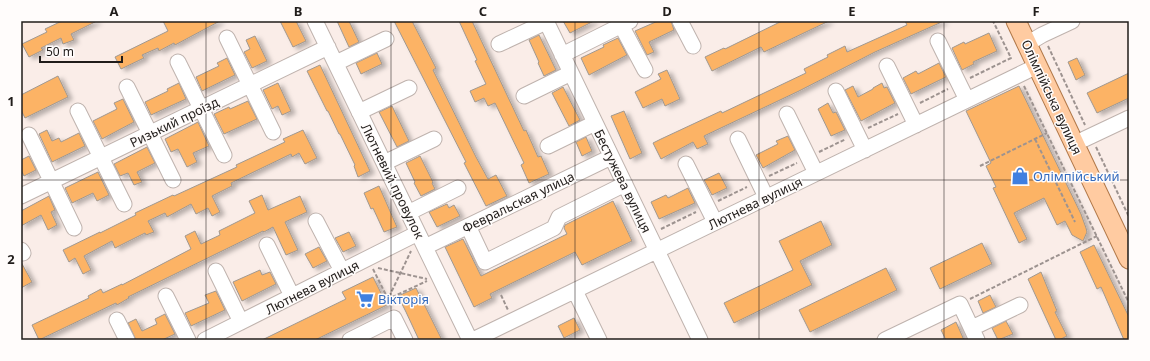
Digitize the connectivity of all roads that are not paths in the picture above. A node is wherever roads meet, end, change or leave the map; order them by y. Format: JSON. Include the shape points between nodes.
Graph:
{"nodes":[{"id":1,"x":315,"y":21,"type":"edge"},
{"id":2,"x":546,"y":21,"type":"edge"},
{"id":3,"x":680,"y":21,"type":"edge"},
{"id":4,"x":1016,"y":21,"type":"edge"},
{"id":5,"x":1072,"y":21,"type":"edge"},
{"id":6,"x":626,"y":23,"type":"edge"},
{"id":7,"x":227,"y":38,"type":"dead end"},
{"id":8,"x":386,"y":39,"type":"dead end"},
{"id":9,"x":938,"y":41,"type":"dead end"},
{"id":10,"x":499,"y":44,"type":"dead end"},
{"id":11,"x":1027,"y":44,"type":"junction"},
{"id":12,"x":693,"y":46,"type":"dead end"},
{"id":13,"x":328,"y":47,"type":"junction"},
{"id":14,"x":562,"y":55,"type":"junction"},
{"id":15,"x":178,"y":62,"type":"dead end"},
{"id":16,"x":336,"y":63,"type":"junction"},
{"id":17,"x":887,"y":66,"type":"dead end"},
{"id":18,"x":1037,"y":66,"type":"junction"},
{"id":19,"x":645,"y":70,"type":"dead end"},
{"id":20,"x":571,"y":73,"type":"junction"},
{"id":21,"x":250,"y":85,"type":"junction"},
{"id":22,"x":127,"y":87,"type":"dead end"},
{"id":23,"x":409,"y":88,"type":"dead end"},
{"id":24,"x":836,"y":91,"type":"dead end"},
{"id":25,"x":524,"y":96,"type":"dead end"},
{"id":26,"x":967,"y":100,"type":"junction"},
{"id":27,"x":201,"y":109,"type":"junction"},
{"id":28,"x":78,"y":110,"type":"dead end"},
{"id":29,"x":359,"y":112,"type":"junction"},
{"id":30,"x":787,"y":114,"type":"dead end"},
{"id":31,"x":1129,"y":118,"type":"edge"},
{"id":32,"x":595,"y":123,"type":"junction"},
{"id":33,"x":916,"y":125,"type":"junction"},
{"id":34,"x":273,"y":132,"type":"dead end"},
{"id":35,"x":150,"y":134,"type":"junction"},
{"id":36,"x":29,"y":135,"type":"dead end"},
{"id":37,"x":738,"y":138,"type":"dead end"},
{"id":38,"x":434,"y":139,"type":"dead end"},
{"id":39,"x":1082,"y":140,"type":"junction"},
{"id":40,"x":548,"y":146,"type":"dead end"},
{"id":41,"x":864,"y":150,"type":"junction"},
{"id":42,"x":224,"y":155,"type":"dead end"},
{"id":43,"x":101,"y":157,"type":"junction"},
{"id":44,"x":611,"y":157,"type":"junction"},
{"id":45,"x":384,"y":163,"type":"junction"},
{"id":46,"x":686,"y":164,"type":"dead end"},
{"id":47,"x":816,"y":173,"type":"junction"},
{"id":48,"x":173,"y":180,"type":"dead end"},
{"id":49,"x":51,"y":182,"type":"junction"},
{"id":50,"x":625,"y":184,"type":"junction"},
{"id":51,"x":458,"y":188,"type":"dead end"},
{"id":52,"x":21,"y":196,"type":"edge"},
{"id":53,"x":766,"y":197,"type":"junction"},
{"id":54,"x":124,"y":204,"type":"dead end"},
{"id":55,"x":408,"y":212,"type":"junction"},
{"id":56,"x":316,"y":221,"type":"dead end"},
{"id":57,"x":715,"y":222,"type":"junction"},
{"id":58,"x":468,"y":226,"type":"junction"},
{"id":59,"x":74,"y":228,"type":"dead end"},
{"id":60,"x":419,"y":242,"type":"junction"},
{"id":61,"x":267,"y":245,"type":"dead end"},
{"id":62,"x":657,"y":251,"type":"junction"},
{"id":63,"x":1129,"y":259,"type":"edge"},
{"id":64,"x":216,"y":271,"type":"dead end"},
{"id":65,"x":342,"y":272,"type":"junction"},
{"id":66,"x":575,"y":291,"type":"junction"},
{"id":67,"x":166,"y":296,"type":"dead end"},
{"id":68,"x":292,"y":296,"type":"junction"},
{"id":69,"x":1020,"y":305,"type":"dead end"},
{"id":70,"x":117,"y":320,"type":"dead end"},
{"id":71,"x":241,"y":322,"type":"junction"},
{"id":72,"x":974,"y":334,"type":"edge"},
{"id":73,"x":127,"y":340,"type":"edge"},
{"id":74,"x":188,"y":340,"type":"edge"},
{"id":75,"x":205,"y":340,"type":"edge"},
{"id":76,"x":350,"y":340,"type":"edge"},
{"id":77,"x":405,"y":340,"type":"edge"},
{"id":78,"x":470,"y":340,"type":"edge"},
{"id":79,"x":473,"y":340,"type":"edge"},
{"id":80,"x":599,"y":340,"type":"edge"},
{"id":81,"x":700,"y":340,"type":"edge"},
{"id":82,"x":885,"y":340,"type":"edge"}],
"edges":[{"from":1,"to":13,"type":"street","name":"Лютневий провулок"},
{"from":2,"to":10,"type":"street"},
{"from":2,"to":14,"type":"street","name":"Бестужева вулиця"},
{"from":3,"to":12,"type":"street"},
{"from":4,"to":11,"type":"main road","name":"Олімпійська вулиця"},
{"from":5,"to":11,"type":"street"},
{"from":6,"to":14,"type":"street"},
{"from":6,"to":19,"type":"street"},
{"from":7,"to":21,"type":"street"},
{"from":8,"to":16,"type":"street"},
{"from":9,"to":26,"type":"street"},
{"from":11,"to":18,"type":"main road","name":"Олімпійська вулиця"},
{"from":13,"to":16,"type":"street","name":"Лютневий провулок"},
{"from":13,"to":21,"type":"street","name":"Ризький проїзд"},
{"from":14,"to":20,"type":"street","name":"Бестужева вулиця"},
{"from":15,"to":27,"type":"street"},
{"from":16,"to":29,"type":"street","name":"Лютневий провулок"},
{"from":17,"to":33,"type":"street"},
{"from":18,"to":26,"type":"street","name":"Лютнева вулиця"},
{"from":18,"to":39,"type":"main road","name":"Олімпійська вулиця"},
{"from":20,"to":25,"type":"street"},
{"from":20,"to":32,"type":"street","name":"Бестужева вулиця"},
{"from":21,"to":27,"type":"street","name":"Ризький проїзд"},
{"from":21,"to":34,"type":"street"},
{"from":22,"to":35,"type":"street"},
{"from":23,"to":29,"type":"street"},
{"from":24,"to":41,"type":"street"},
{"from":26,"to":33,"type":"street","name":"Лютнева вулиця"},
{"from":27,"to":35,"type":"street","name":"Ризький проїзд"},
{"from":27,"to":42,"type":"street"},
{"from":28,"to":43,"type":"street"},
{"from":29,"to":45,"type":"street","name":"Лютневий провулок"},
{"from":30,"to":47,"type":"street"},
{"from":31,"to":39,"type":"street"},
{"from":32,"to":40,"type":"street"},
{"from":32,"to":44,"type":"street","name":"Бестужева вулиця"},
{"from":33,"to":41,"type":"street","name":"Лютнева вулиця"},
{"from":35,"to":43,"type":"street","name":"Ризький проїзд"},
{"from":35,"to":48,"type":"street"},
{"from":36,"to":49,"type":"street"},
{"from":37,"to":53,"type":"street"},
{"from":38,"to":45,"type":"street"},
{"from":39,"to":63,"type":"main road","name":"Олімпійська вулиця"},
{"from":41,"to":47,"type":"street","name":"Лютнева вулиця"},
{"from":43,"to":49,"type":"street","name":"Ризький проїзд"},
{"from":43,"to":54,"type":"street"},
{"from":44,"to":50,"type":"street","name":"Бестужева вулиця"},
{"from":44,"to":58,"type":"street","name":"Февральская улица"},
{"from":45,"to":55,"type":"street","name":"Лютневий провулок"},
{"from":46,"to":57,"type":"street"},
{"from":47,"to":53,"type":"street","name":"Лютнева вулиця"},
{"from":49,"to":52,"type":"street","name":"Ризький проїзд"},
{"from":49,"to":59,"type":"street"},
{"from":50,"to":58,"type":"street","via":[[559,217],[554,228],[485,262]]},
{"from":50,"to":62,"type":"street","name":"Бестужева вулиця"},
{"from":51,"to":55,"type":"street"},
{"from":53,"to":57,"type":"street","name":"Лютнева вулиця"},
{"from":55,"to":60,"type":"street","name":"Лютневий провулок"},
{"from":56,"to":65,"type":"street"},
{"from":57,"to":62,"type":"street","name":"Лютнева вулиця"},
{"from":58,"to":60,"type":"street","name":"Февральская улица"},
{"from":60,"to":65,"type":"street","name":"Лютнева вулиця"},
{"from":60,"to":78,"type":"street","name":"Лютневий провулок"},
{"from":61,"to":68,"type":"street"},
{"from":62,"to":66,"type":"street","name":"Лютнева вулиця"},
{"from":62,"to":81,"type":"street","name":"Бестужева вулиця"},
{"from":64,"to":71,"type":"street"},
{"from":65,"to":68,"type":"street","name":"Лютнева вулиця"},
{"from":66,"to":79,"type":"street","name":"Лютнева вулиця"},
{"from":66,"to":80,"type":"street"},
{"from":67,"to":74,"type":"street"},
{"from":68,"to":71,"type":"street","name":"Лютнева вулиця"},
{"from":69,"to":72,"type":"street"},
{"from":70,"to":73,"type":"street"},
{"from":71,"to":75,"type":"street","name":"Лютнева вулиця"},
{"from":72,"to":82,"type":"street","via":[[960,304]]},
{"from":76,"to":77,"type":"street","via":[[394,318]]}]}
